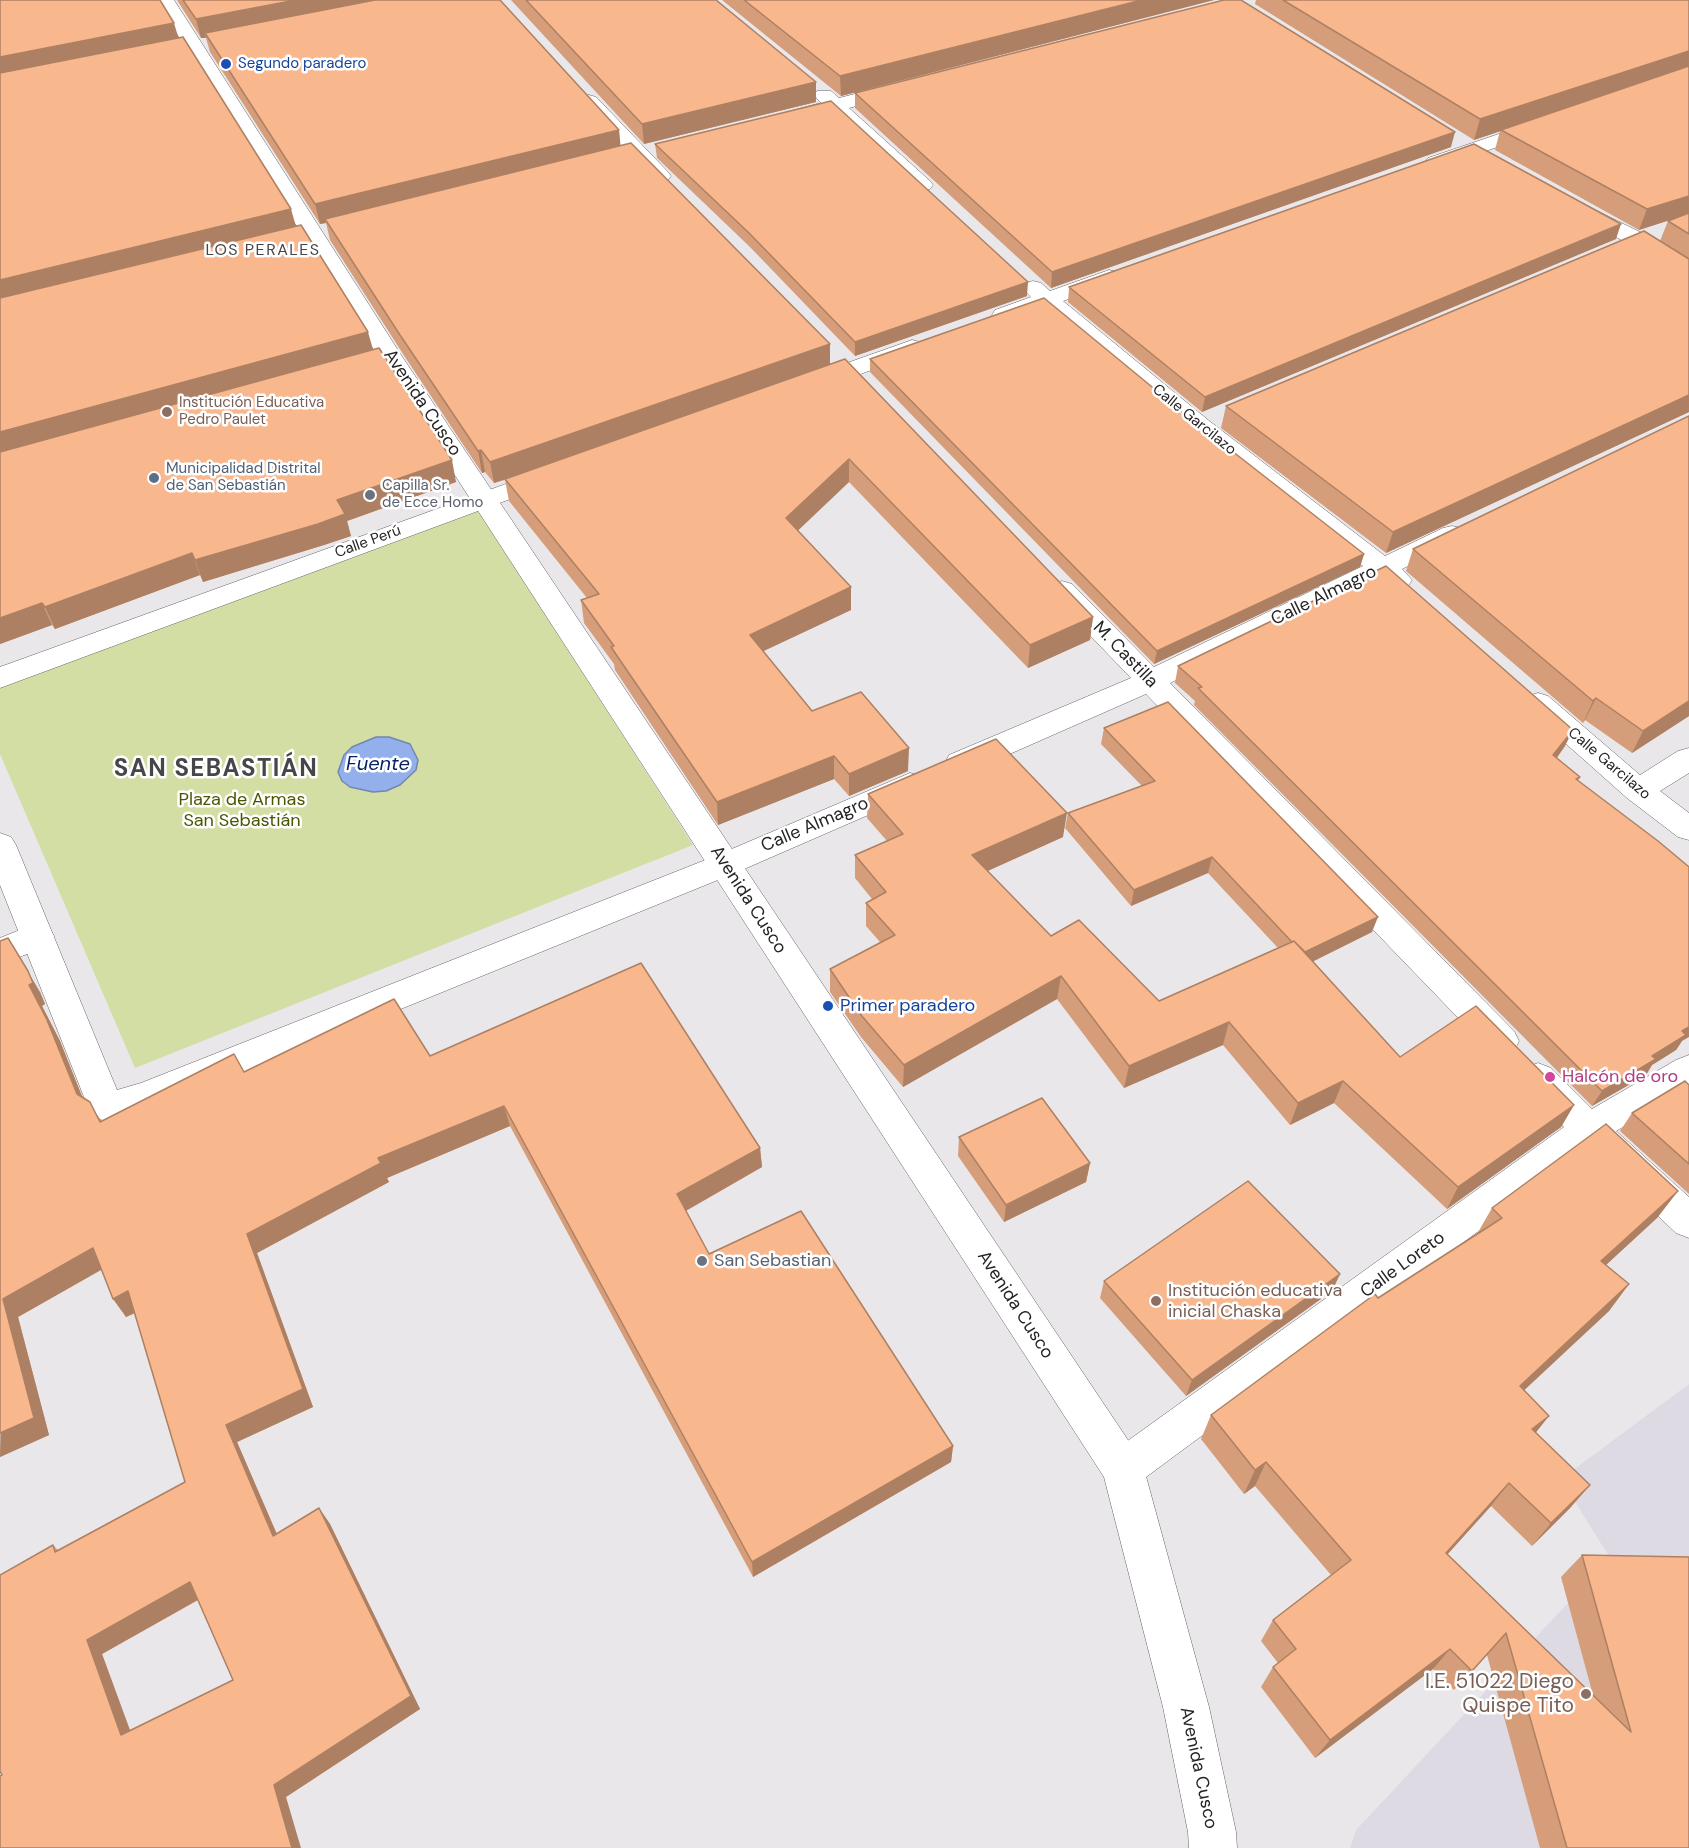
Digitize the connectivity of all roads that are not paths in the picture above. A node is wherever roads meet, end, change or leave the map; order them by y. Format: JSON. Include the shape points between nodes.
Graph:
{"nodes":[{"id":1,"x":165,"y":0,"type":"edge"},
{"id":2,"x":809,"y":83,"type":"edge"},
{"id":3,"x":575,"y":85,"type":"edge"},
{"id":4,"x":916,"y":85,"type":"edge"},
{"id":5,"x":836,"y":105,"type":"junction"},
{"id":6,"x":1559,"y":119,"type":"edge"},
{"id":7,"x":770,"y":121,"type":"edge"},
{"id":8,"x":1416,"y":169,"type":"edge"},
{"id":9,"x":680,"y":195,"type":"edge"},
{"id":10,"x":1565,"y":200,"type":"edge"},
{"id":11,"x":941,"y":202,"type":"edge"},
{"id":12,"x":1648,"y":236,"type":"junction"},
{"id":13,"x":1616,"y":249,"type":"edge"},
{"id":14,"x":1125,"y":272,"type":"edge"},
{"id":15,"x":1689,"y":273,"type":"edge"},
{"id":16,"x":1020,"y":275,"type":"edge"},
{"id":17,"x":1046,"y":299,"type":"junction"},
{"id":18,"x":981,"y":323,"type":"edge"},
{"id":19,"x":937,"y":338,"type":"edge"},
{"id":20,"x":794,"y":389,"type":"edge"},
{"id":21,"x":571,"y":468,"type":"edge"},
{"id":22,"x":485,"y":498,"type":"junction"},
{"id":23,"x":1478,"y":522,"type":"edge"},
{"id":24,"x":1382,"y":567,"type":"junction"},
{"id":25,"x":1041,"y":568,"type":"edge"},
{"id":26,"x":1418,"y":598,"type":"edge"},
{"id":27,"x":0,"y":678,"type":"edge"},
{"id":28,"x":1149,"y":681,"type":"junction"},
{"id":29,"x":1523,"y":690,"type":"edge"},
{"id":30,"x":1689,"y":759,"type":"edge"},
{"id":31,"x":1638,"y":790,"type":"junction"},
{"id":32,"x":1689,"y":829,"type":"edge"},
{"id":33,"x":0,"y":845,"type":"edge"},
{"id":34,"x":724,"y":865,"type":"junction"},
{"id":35,"x":37,"y":936,"type":"junction"},
{"id":36,"x":0,"y":952,"type":"edge"},
{"id":37,"x":1689,"y":1070,"type":"edge"},
{"id":38,"x":1589,"y":1130,"type":"junction"},
{"id":39,"x":1689,"y":1221,"type":"edge"},
{"id":40,"x":1123,"y":1469,"type":"junction"},
{"id":41,"x":1213,"y":1848,"type":"edge"}],
"edges":[{"from":1,"to":22,"type":"street","name":"Avenida Cusco","via":[[314,235],[380,361]]},
{"from":2,"to":5,"type":"street"},
{"from":3,"to":9,"type":"street"},
{"from":4,"to":5,"type":"street"},
{"from":5,"to":7,"type":"street"},
{"from":5,"to":11,"type":"street"},
{"from":6,"to":8,"type":"street"},
{"from":10,"to":12,"type":"street"},
{"from":12,"to":13,"type":"street"},
{"from":12,"to":15,"type":"street"},
{"from":14,"to":17,"type":"street"},
{"from":16,"to":17,"type":"street","name":"Calle Garcilazo"},
{"from":17,"to":18,"type":"street"},
{"from":17,"to":24,"type":"street","name":"Calle Garcilazo","via":[[1210,420]]},
{"from":19,"to":20,"type":"street"},
{"from":21,"to":22,"type":"street","name":"Calle Perú"},
{"from":22,"to":27,"type":"street","name":"Calle Perú"},
{"from":22,"to":34,"type":"street","name":"Avenida Cusco"},
{"from":23,"to":24,"type":"street","name":"Calle Almagro"},
{"from":24,"to":26,"type":"street","name":"Calle Garcilazo"},
{"from":24,"to":28,"type":"street","name":"Calle Almagro"},
{"from":25,"to":28,"type":"street","name":"M. Castilla"},
{"from":28,"to":34,"type":"street","name":"Calle Almagro"},
{"from":28,"to":38,"type":"street","name":"M. Castilla"},
{"from":29,"to":31,"type":"street","name":"Calle Garcilazo"},
{"from":30,"to":31,"type":"street"},
{"from":31,"to":32,"type":"street","name":"Calle Garcilazo"},
{"from":33,"to":35,"type":"street"},
{"from":34,"to":35,"type":"street","name":"Calle Almagro","via":[[147,1096],[110,1107],[104,1102]]},
{"from":34,"to":40,"type":"street","name":"Avenida Cusco"},
{"from":35,"to":36,"type":"street"},
{"from":37,"to":38,"type":"street","name":"Calle Loreto"},
{"from":38,"to":39,"type":"street","name":"M. Castilla"},
{"from":38,"to":40,"type":"street","name":"Calle Loreto"},
{"from":40,"to":41,"type":"street","name":"Avenida Cusco","via":[[1186,1707]]}]}
